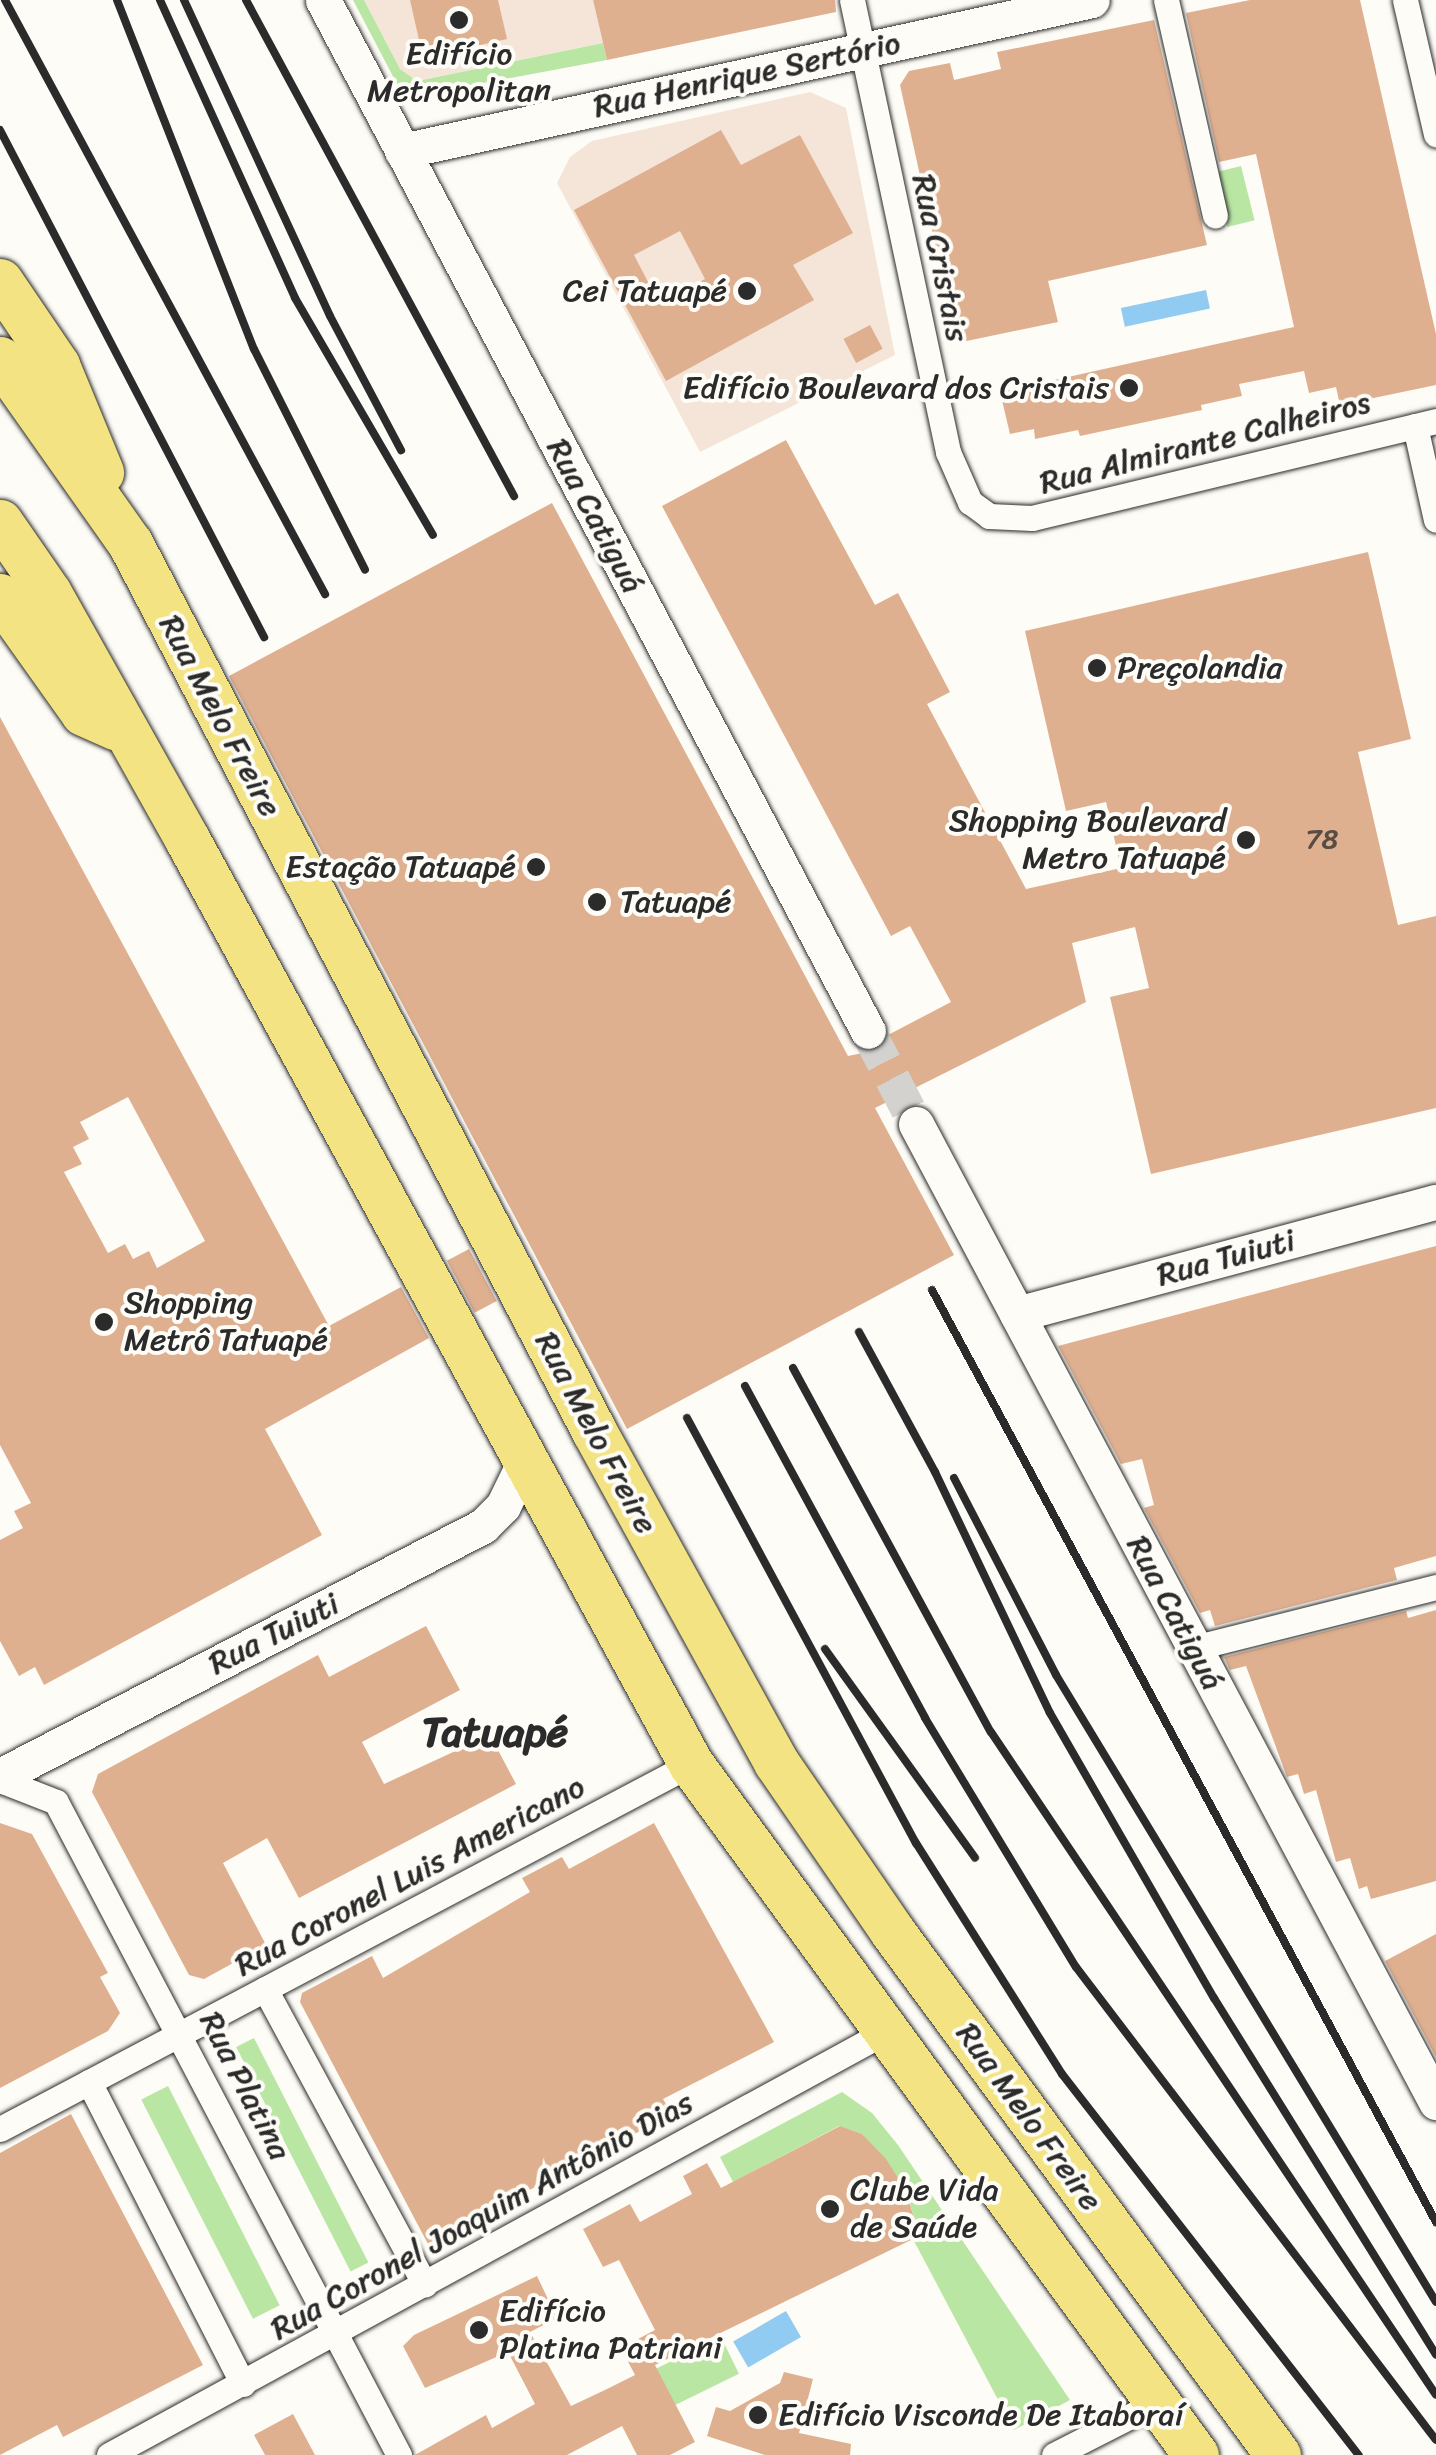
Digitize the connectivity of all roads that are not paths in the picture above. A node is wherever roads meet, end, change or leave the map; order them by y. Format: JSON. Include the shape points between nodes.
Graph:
{"nodes":[{"id":1,"x":323,"y":0,"type":"edge"},
{"id":2,"x":852,"y":0,"type":"edge"},
{"id":3,"x":1092,"y":0,"type":"edge"},
{"id":4,"x":1166,"y":0,"type":"edge"},
{"id":5,"x":1405,"y":0,"type":"edge"},
{"id":6,"x":864,"y":52,"type":"junction"},
{"id":7,"x":1436,"y":134,"type":"edge"},
{"id":8,"x":402,"y":150,"type":"junction"},
{"id":9,"x":1215,"y":216,"type":"dead end"},
{"id":10,"x":0,"y":281,"type":"edge"},
{"id":11,"x":0,"y":360,"type":"edge"},
{"id":12,"x":1425,"y":423,"type":"edge"},
{"id":13,"x":989,"y":516,"type":"joint"},
{"id":14,"x":1436,"y":520,"type":"edge"},
{"id":15,"x":0,"y":522,"type":"edge"},
{"id":16,"x":130,"y":543,"type":"junction"},
{"id":17,"x":0,"y":596,"type":"edge"},
{"id":18,"x":128,"y":732,"type":"junction"},
{"id":19,"x":868,"y":1031,"type":"tunnel mouth"},
{"id":20,"x":916,"y":1124,"type":"tunnel mouth"},
{"id":21,"x":1436,"y":1202,"type":"edge"},
{"id":22,"x":1017,"y":1314,"type":"junction"},
{"id":23,"x":523,"y":1466,"type":"junction"},
{"id":24,"x":1436,"y":1587,"type":"edge"},
{"id":25,"x":1193,"y":1648,"type":"junction"},
{"id":26,"x":691,"y":1764,"type":"junction"},
{"id":27,"x":0,"y":1778,"type":"edge"},
{"id":28,"x":265,"y":1989,"type":"junction"},
{"id":29,"x":884,"y":2032,"type":"junction"},
{"id":30,"x":182,"y":2033,"type":"junction"},
{"id":31,"x":89,"y":2082,"type":"junction"},
{"id":32,"x":1436,"y":2102,"type":"edge"},
{"id":33,"x":0,"y":2129,"type":"edge"},
{"id":34,"x":425,"y":2285,"type":"junction"},
{"id":35,"x":334,"y":2334,"type":"junction"},
{"id":36,"x":244,"y":2384,"type":"junction"},
{"id":37,"x":1158,"y":2402,"type":"junction"},
{"id":38,"x":109,"y":2455,"type":"edge"},
{"id":39,"x":399,"y":2455,"type":"edge"},
{"id":40,"x":1054,"y":2455,"type":"edge"},
{"id":41,"x":1196,"y":2455,"type":"edge"},
{"id":42,"x":1278,"y":2455,"type":"edge"}],
"edges":[{"from":1,"to":8,"type":"main road","name":"Rua Catiguá"},
{"from":2,"to":6,"type":"street","name":"Rua Cristais"},
{"from":3,"to":6,"type":"main road","name":"Rua Henrique Sertório"},
{"from":4,"to":9,"type":"street"},
{"from":5,"to":7,"type":"street"},
{"from":6,"to":8,"type":"main road","name":"Rua Henrique Sertório"},
{"from":6,"to":13,"type":"street","name":"Rua Cristais","via":[[948,452],[962,490]]},
{"from":8,"to":19,"type":"main road","name":"Rua Catiguá"},
{"from":10,"to":16,"type":"highway","via":[[57,365]]},
{"from":11,"to":16,"type":"highway","name":"Rua Melo Freire"},
{"from":12,"to":13,"type":"street","name":"Rua Almirante Calheiros","via":[[1032,518]]},
{"from":12,"to":14,"type":"street"},
{"from":15,"to":18,"type":"highway","name":"Rua Melo Freire","via":[[49,592]]},
{"from":16,"to":42,"type":"highway","name":"Rua Melo Freire","via":[[594,1431],[776,1762]]},
{"from":17,"to":18,"type":"highway","via":[[83,712]]},
{"from":18,"to":23,"type":"highway","name":"Rua Melo Freire"},
{"from":20,"to":22,"type":"main road","name":"Rua Catiguá"},
{"from":21,"to":22,"type":"main road","name":"Rua Tuiuti"},
{"from":22,"to":25,"type":"main road","name":"Rua Catiguá"},
{"from":23,"to":26,"type":"highway","name":"Rua Melo Freire"},
{"from":23,"to":27,"type":"main road","name":"Rua Tuiuti","via":[[503,1506],[483,1526]]},
{"from":24,"to":25,"type":"street"},
{"from":25,"to":32,"type":"main road","name":"Rua Catiguá"},
{"from":26,"to":28,"type":"street","name":"Rua Coronel Luis Americano"},
{"from":26,"to":29,"type":"highway","name":"Rua Melo Freire"},
{"from":27,"to":30,"type":"street","name":"Rua Platina","via":[[56,1802]]},
{"from":28,"to":30,"type":"street","name":"Rua Coronel Luis Americano"},
{"from":28,"to":34,"type":"street"},
{"from":29,"to":34,"type":"street","name":"Rua Coronel Joaquim Antônio Dias"},
{"from":29,"to":37,"type":"highway","name":"Rua Melo Freire"},
{"from":30,"to":31,"type":"street","name":"Rua Coronel Luis Americano"},
{"from":30,"to":35,"type":"street","name":"Rua Platina"},
{"from":31,"to":33,"type":"street","name":"Rua Coronel Luis Americano"},
{"from":31,"to":36,"type":"street"},
{"from":34,"to":35,"type":"street","name":"Rua Coronel Joaquim Antônio Dias"},
{"from":35,"to":36,"type":"street","name":"Rua Coronel Joaquim Antônio Dias"},
{"from":35,"to":39,"type":"street","name":"Rua Platina"},
{"from":36,"to":38,"type":"street","name":"Rua Coronel Joaquim Antônio Dias"},
{"from":37,"to":40,"type":"street"},
{"from":37,"to":41,"type":"highway","name":"Rua Melo Freire"}]}
